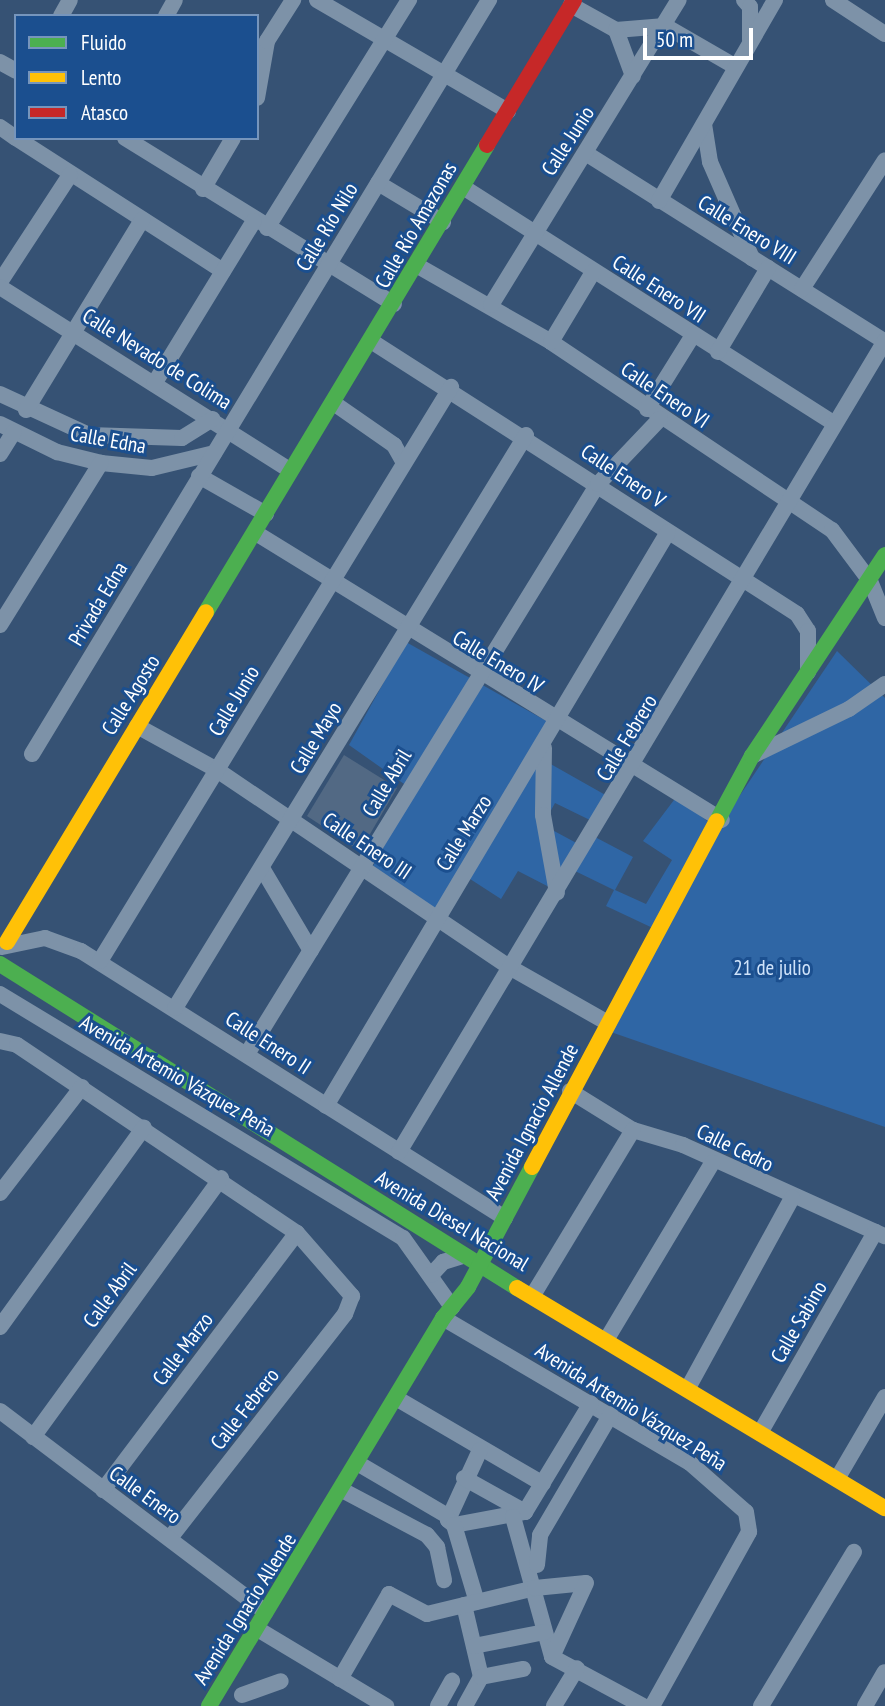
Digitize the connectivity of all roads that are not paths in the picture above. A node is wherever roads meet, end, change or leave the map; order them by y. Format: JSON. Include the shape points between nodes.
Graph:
{"nodes":[{"id":1,"x":293,"y":0,"type":"edge"},
{"id":2,"x":317,"y":0,"type":"edge"},
{"id":3,"x":408,"y":0,"type":"edge"},
{"id":4,"x":489,"y":0,"type":"edge"},
{"id":5,"x":679,"y":0,"type":"edge"},
{"id":6,"x":744,"y":0,"type":"edge"},
{"id":7,"x":775,"y":0,"type":"edge"},
{"id":8,"x":833,"y":0,"type":"edge"},
{"id":9,"x":573,"y":2,"type":"edge"},
{"id":10,"x":665,"y":26,"type":"junction"},
{"id":11,"x":616,"y":30,"type":"junction"},
{"id":12,"x":885,"y":34,"type":"edge"},
{"id":13,"x":385,"y":39,"type":"junction"},
{"id":14,"x":750,"y":43,"type":"junction"},
{"id":15,"x":736,"y":67,"type":"junction"},
{"id":16,"x":445,"y":73,"type":"junction"},
{"id":17,"x":633,"y":76,"type":"junction"},
{"id":18,"x":259,"y":87,"type":"edge"},
{"id":19,"x":508,"y":111,"type":"junction"},
{"id":20,"x":704,"y":124,"type":"junction"},
{"id":21,"x":19,"y":140,"type":"edge"},
{"id":22,"x":128,"y":140,"type":"edge"},
{"id":23,"x":232,"y":140,"type":"edge"},
{"id":24,"x":587,"y":154,"type":"junction"},
{"id":25,"x":885,"y":160,"type":"edge"},
{"id":26,"x":70,"y":175,"type":"junction"},
{"id":27,"x":378,"y":183,"type":"junction"},
{"id":28,"x":463,"y":187,"type":"junction"},
{"id":29,"x":203,"y":189,"type":"junction"},
{"id":30,"x":659,"y":201,"type":"junction"},
{"id":31,"x":142,"y":220,"type":"junction"},
{"id":32,"x":443,"y":222,"type":"junction"},
{"id":33,"x":261,"y":225,"type":"junction"},
{"id":34,"x":534,"y":231,"type":"junction"},
{"id":35,"x":752,"y":258,"type":"junction"},
{"id":36,"x":330,"y":264,"type":"junction"},
{"id":37,"x":418,"y":266,"type":"junction"},
{"id":38,"x":768,"y":268,"type":"junction"},
{"id":39,"x":223,"y":271,"type":"junction"},
{"id":40,"x":593,"y":272,"type":"junction"},
{"id":41,"x":0,"y":284,"type":"edge"},
{"id":42,"x":802,"y":289,"type":"junction"},
{"id":43,"x":394,"y":304,"type":"junction"},
{"id":44,"x":491,"y":305,"type":"junction"},
{"id":45,"x":75,"y":332,"type":"junction"},
{"id":46,"x":693,"y":335,"type":"junction"},
{"id":47,"x":371,"y":341,"type":"junction"},
{"id":48,"x":551,"y":342,"type":"junction"},
{"id":49,"x":885,"y":342,"type":"edge"},
{"id":50,"x":718,"y":352,"type":"junction"},
{"id":51,"x":154,"y":384,"type":"junction"},
{"id":52,"x":451,"y":387,"type":"junction"},
{"id":53,"x":0,"y":394,"type":"edge"},
{"id":54,"x":335,"y":404,"type":"junction"},
{"id":55,"x":26,"y":410,"type":"junction"},
{"id":56,"x":653,"y":414,"type":"junction"},
{"id":57,"x":212,"y":419,"type":"junction"},
{"id":58,"x":833,"y":423,"type":"junction"},
{"id":59,"x":7,"y":428,"type":"edge"},
{"id":60,"x":230,"y":429,"type":"junction"},
{"id":61,"x":526,"y":435,"type":"junction"},
{"id":62,"x":214,"y":453,"type":"junction"},
{"id":63,"x":0,"y":454,"type":"edge"},
{"id":64,"x":403,"y":461,"type":"junction"},
{"id":65,"x":101,"y":463,"type":"junction"},
{"id":66,"x":290,"y":470,"type":"junction"},
{"id":67,"x":200,"y":475,"type":"junction"},
{"id":68,"x":598,"y":484,"type":"junction"},
{"id":69,"x":788,"y":500,"type":"junction"},
{"id":70,"x":266,"y":514,"type":"junction"},
{"id":71,"x":668,"y":532,"type":"junction"},
{"id":72,"x":256,"y":533,"type":"junction"},
{"id":73,"x":885,"y":555,"type":"edge"},
{"id":74,"x":745,"y":577,"type":"junction"},
{"id":75,"x":331,"y":580,"type":"junction"},
{"id":76,"x":870,"y":581,"type":"junction"},
{"id":77,"x":885,"y":618,"type":"edge"},
{"id":78,"x":0,"y":625,"type":"edge"},
{"id":79,"x":405,"y":628,"type":"junction"},
{"id":80,"x":807,"y":674,"type":"junction"},
{"id":81,"x":478,"y":676,"type":"junction"},
{"id":82,"x":885,"y":684,"type":"edge"},
{"id":83,"x":556,"y":721,"type":"junction"},
{"id":84,"x":137,"y":726,"type":"junction"},
{"id":85,"x":544,"y":745,"type":"junction"},
{"id":86,"x":32,"y":754,"type":"dead end"},
{"id":87,"x":752,"y":756,"type":"junction"},
{"id":88,"x":634,"y":769,"type":"junction"},
{"id":89,"x":217,"y":770,"type":"junction"},
{"id":90,"x":291,"y":820,"type":"junction"},
{"id":91,"x":722,"y":820,"type":"junction"},
{"id":92,"x":361,"y":867,"type":"junction"},
{"id":93,"x":261,"y":868,"type":"junction"},
{"id":94,"x":557,"y":893,"type":"junction"},
{"id":95,"x":438,"y":919,"type":"junction"},
{"id":96,"x":3,"y":946,"type":"edge"},
{"id":97,"x":311,"y":951,"type":"junction"},
{"id":98,"x":100,"y":961,"type":"junction"},
{"id":99,"x":0,"y":964,"type":"edge"},
{"id":100,"x":511,"y":968,"type":"junction"},
{"id":101,"x":0,"y":994,"type":"edge"},
{"id":102,"x":175,"y":1008,"type":"junction"},
{"id":103,"x":608,"y":1023,"type":"junction"},
{"id":104,"x":2,"y":1040,"type":"edge"},
{"id":105,"x":247,"y":1054,"type":"junction"},
{"id":106,"x":82,"y":1087,"type":"junction"},
{"id":107,"x":570,"y":1091,"type":"junction"},
{"id":108,"x":326,"y":1106,"type":"junction"},
{"id":109,"x":144,"y":1127,"type":"junction"},
{"id":110,"x":633,"y":1130,"type":"junction"},
{"id":111,"x":399,"y":1152,"type":"junction"},
{"id":112,"x":712,"y":1163,"type":"junction"},
{"id":113,"x":221,"y":1178,"type":"junction"},
{"id":114,"x":0,"y":1193,"type":"edge"},
{"id":115,"x":792,"y":1198,"type":"junction"},
{"id":116,"x":505,"y":1218,"type":"junction"},
{"id":117,"x":297,"y":1233,"type":"junction"},
{"id":118,"x":880,"y":1234,"type":"edge"},
{"id":119,"x":463,"y":1256,"type":"junction"},
{"id":120,"x":480,"y":1265,"type":"junction"},
{"id":121,"x":431,"y":1275,"type":"junction"},
{"id":122,"x":533,"y":1295,"type":"junction"},
{"id":123,"x":447,"y":1313,"type":"junction"},
{"id":124,"x":0,"y":1327,"type":"edge"},
{"id":125,"x":608,"y":1337,"type":"junction"},
{"id":126,"x":688,"y":1388,"type":"junction"},
{"id":127,"x":885,"y":1397,"type":"edge"},
{"id":128,"x":396,"y":1398,"type":"junction"},
{"id":129,"x":591,"y":1403,"type":"junction"},
{"id":130,"x":0,"y":1411,"type":"edge"},
{"id":131,"x":611,"y":1414,"type":"junction"},
{"id":132,"x":760,"y":1433,"type":"junction"},
{"id":133,"x":33,"y":1437,"type":"junction"},
{"id":134,"x":480,"y":1450,"type":"junction"},
{"id":135,"x":359,"y":1464,"type":"junction"},
{"id":136,"x":464,"y":1478,"type":"junction"},
{"id":137,"x":837,"y":1479,"type":"junction"},
{"id":138,"x":543,"y":1484,"type":"junction"},
{"id":139,"x":103,"y":1490,"type":"junction"},
{"id":140,"x":342,"y":1490,"type":"junction"},
{"id":141,"x":885,"y":1508,"type":"edge"},
{"id":142,"x":519,"y":1514,"type":"junction"},
{"id":143,"x":446,"y":1517,"type":"junction"},
{"id":144,"x":170,"y":1538,"type":"junction"},
{"id":145,"x":854,"y":1552,"type":"dead end"},
{"id":146,"x":537,"y":1565,"type":"dead end"},
{"id":147,"x":444,"y":1580,"type":"dead end"},
{"id":148,"x":535,"y":1588,"type":"junction"},
{"id":149,"x":471,"y":1603,"type":"junction"},
{"id":150,"x":266,"y":1612,"type":"junction"},
{"id":151,"x":256,"y":1628,"type":"junction"},
{"id":152,"x":545,"y":1632,"type":"junction"},
{"id":153,"x":474,"y":1646,"type":"junction"},
{"id":154,"x":552,"y":1657,"type":"junction"},
{"id":155,"x":233,"y":1667,"type":"junction"},
{"id":156,"x":577,"y":1668,"type":"junction"},
{"id":157,"x":523,"y":1669,"type":"dead end"},
{"id":158,"x":885,"y":1672,"type":"edge"},
{"id":159,"x":481,"y":1677,"type":"junction"},
{"id":160,"x":340,"y":1679,"type":"junction"},
{"id":161,"x":281,"y":1681,"type":"dead end"},
{"id":162,"x":452,"y":1681,"type":"dead end"},
{"id":163,"x":244,"y":1701,"type":"edge"},
{"id":164,"x":209,"y":1706,"type":"edge"},
{"id":165,"x":386,"y":1706,"type":"edge"},
{"id":166,"x":438,"y":1706,"type":"edge"},
{"id":167,"x":465,"y":1706,"type":"edge"},
{"id":168,"x":554,"y":1706,"type":"edge"},
{"id":169,"x":643,"y":1706,"type":"edge"},
{"id":170,"x":652,"y":1706,"type":"edge"},
{"id":171,"x":761,"y":1706,"type":"edge"},
{"id":172,"x":865,"y":1706,"type":"edge"}],
"edges":[{"from":1,"to":18,"type":"street","via":[[267,41]]},
{"from":2,"to":13,"type":"street"},
{"from":3,"to":13,"type":"street"},
{"from":4,"to":16,"type":"street","name":"Calle Río Nilo"},
{"from":5,"to":10,"type":"street","name":"Calle Junio"},
{"from":6,"to":14,"type":"street","via":[[750,7]]},
{"from":7,"to":14,"type":"street"},
{"from":8,"to":12,"type":"street"},
{"from":9,"to":11,"type":"street"},
{"from":9,"to":19,"type":"street","name":"Calle Río Amazonas"},
{"from":10,"to":11,"type":"street"},
{"from":10,"to":15,"type":"street"},
{"from":10,"to":17,"type":"street","name":"Calle Junio"},
{"from":11,"to":17,"type":"street"},
{"from":13,"to":16,"type":"street"},
{"from":13,"to":33,"type":"street"},
{"from":14,"to":15,"type":"street"},
{"from":15,"to":20,"type":"street"},
{"from":16,"to":19,"type":"street"},
{"from":16,"to":27,"type":"street","name":"Calle Río Nilo"},
{"from":17,"to":24,"type":"street","name":"Calle Junio"},
{"from":19,"to":28,"type":"street","name":"Calle Río Amazonas"},
{"from":20,"to":30,"type":"street"},
{"from":20,"to":35,"type":"street","via":[[710,162]]},
{"from":21,"to":26,"type":"street"},
{"from":22,"to":29,"type":"street"},
{"from":23,"to":29,"type":"street"},
{"from":24,"to":30,"type":"street","name":"Calle Enero VIII"},
{"from":24,"to":34,"type":"street","name":"Calle Junio"},
{"from":25,"to":42,"type":"street"},
{"from":26,"to":31,"type":"street"},
{"from":26,"to":41,"type":"street"},
{"from":27,"to":32,"type":"street"},
{"from":27,"to":36,"type":"street","name":"Calle Río Nilo"},
{"from":28,"to":32,"type":"street","name":"Calle Río Amazonas"},
{"from":28,"to":34,"type":"street","name":"Calle Enero VII"},
{"from":29,"to":33,"type":"street"},
{"from":30,"to":35,"type":"street","name":"Calle Enero VIII"},
{"from":31,"to":39,"type":"street"},
{"from":31,"to":45,"type":"street"},
{"from":32,"to":37,"type":"street","name":"Calle Río Amazonas"},
{"from":33,"to":36,"type":"street"},
{"from":33,"to":39,"type":"street"},
{"from":34,"to":40,"type":"street","name":"Calle Enero VII"},
{"from":34,"to":44,"type":"street","name":"Calle Junio"},
{"from":35,"to":38,"type":"street","name":"Calle Enero VIII"},
{"from":36,"to":43,"type":"street"},
{"from":36,"to":60,"type":"street","name":"Calle Río Nilo"},
{"from":37,"to":43,"type":"street","name":"Calle Río Amazonas"},
{"from":37,"to":44,"type":"street","name":"Calle Enero VI"},
{"from":38,"to":42,"type":"street","name":"Calle Enero VIII"},
{"from":38,"to":50,"type":"street"},
{"from":39,"to":51,"type":"street"},
{"from":40,"to":46,"type":"street","name":"Calle Enero VII"},
{"from":40,"to":48,"type":"street"},
{"from":41,"to":45,"type":"street","name":"Calle Nevado de Colima"},
{"from":42,"to":49,"type":"street","name":"Calle Enero VIII"},
{"from":43,"to":47,"type":"street","name":"Calle Río Amazonas"},
{"from":44,"to":48,"type":"street","name":"Calle Enero VI"},
{"from":45,"to":51,"type":"street","name":"Calle Nevado de Colima"},
{"from":45,"to":55,"type":"street"},
{"from":46,"to":50,"type":"street","name":"Calle Enero VII"},
{"from":46,"to":56,"type":"street","name":"Calle Abril"},
{"from":47,"to":52,"type":"street","name":"Calle Enero V"},
{"from":47,"to":54,"type":"street","name":"Calle Río Amazonas"},
{"from":48,"to":56,"type":"street","name":"Calle Enero VI"},
{"from":49,"to":58,"type":"street","name":"Calle Febrero"},
{"from":50,"to":58,"type":"street","name":"Calle Enero VII"},
{"from":51,"to":57,"type":"street","name":"Calle Nevado de Colima"},
{"from":52,"to":61,"type":"street","name":"Calle Enero V"},
{"from":52,"to":64,"type":"street","name":"Calle Junio"},
{"from":53,"to":55,"type":"street"},
{"from":54,"to":64,"type":"street","via":[[394,445]]},
{"from":54,"to":66,"type":"street","name":"Calle Río Amazonas"},
{"from":55,"to":57,"type":"street","via":[[89,435],[148,442],[182,438]]},
{"from":56,"to":68,"type":"street","name":"Calle Abril"},
{"from":56,"to":69,"type":"street","name":"Calle Enero VI"},
{"from":57,"to":60,"type":"street","name":"Calle Nevado de Colima"},
{"from":58,"to":69,"type":"street","name":"Calle Febrero"},
{"from":59,"to":63,"type":"street"},
{"from":59,"to":65,"type":"street","name":"Calle Edna"},
{"from":60,"to":62,"type":"street","name":"Calle Río Nilo"},
{"from":60,"to":66,"type":"street","name":"Calle Nevado de Colima"},
{"from":61,"to":68,"type":"street","name":"Calle Enero V"},
{"from":61,"to":79,"type":"street","name":"Calle Mayo"},
{"from":62,"to":65,"type":"street","name":"Calle Edna","via":[[152,468]]},
{"from":62,"to":67,"type":"street","name":"Calle Río Nilo"},
{"from":64,"to":75,"type":"street","name":"Calle Junio"},
{"from":65,"to":78,"type":"street"},
{"from":66,"to":70,"type":"street","name":"Calle Agosto"},
{"from":67,"to":70,"type":"street"},
{"from":67,"to":86,"type":"street","name":"Privada Edna"},
{"from":68,"to":71,"type":"street","name":"Calle Enero V"},
{"from":68,"to":81,"type":"street","name":"Calle Abril"},
{"from":69,"to":74,"type":"street","name":"Calle Febrero"},
{"from":69,"to":76,"type":"street","name":"Calle Enero VI","via":[[832,530]]},
{"from":70,"to":72,"type":"street","name":"Calle Agosto"},
{"from":71,"to":74,"type":"street","name":"Calle Enero V"},
{"from":71,"to":83,"type":"street","name":"Calle Marzo"},
{"from":72,"to":75,"type":"street","name":"Calle Enero IV"},
{"from":72,"to":84,"type":"street","name":"Calle Agosto"},
{"from":73,"to":76,"type":"street","name":"Avenida Ignacio Allende"},
{"from":74,"to":80,"type":"street","name":"Calle Enero V","via":[[797,614],[808,631]]},
{"from":74,"to":88,"type":"street","name":"Calle Febrero"},
{"from":75,"to":79,"type":"street","name":"Calle Enero IV"},
{"from":75,"to":89,"type":"street","name":"Calle Junio"},
{"from":76,"to":77,"type":"street","name":"Calle Enero VI"},
{"from":76,"to":80,"type":"street","name":"Avenida Ignacio Allende"},
{"from":79,"to":81,"type":"street","name":"Calle Enero IV"},
{"from":79,"to":90,"type":"street","name":"Calle Mayo"},
{"from":80,"to":87,"type":"street","name":"Avenida Ignacio Allende"},
{"from":81,"to":83,"type":"street","name":"Calle Enero IV"},
{"from":81,"to":92,"type":"street","name":"Calle Abril"},
{"from":82,"to":87,"type":"street","via":[[838,715]]},
{"from":83,"to":85,"type":"street","name":"Calle Marzo"},
{"from":83,"to":88,"type":"street","name":"Calle Enero IV"},
{"from":84,"to":89,"type":"street","name":"Calle Enero III"},
{"from":84,"to":96,"type":"street","name":"Calle Agosto"},
{"from":85,"to":94,"type":"street","via":[[543,815]]},
{"from":85,"to":95,"type":"street","name":"Calle Marzo"},
{"from":87,"to":91,"type":"street","name":"Avenida Ignacio Allende"},
{"from":88,"to":91,"type":"street","name":"Calle Enero IV"},
{"from":88,"to":94,"type":"street","name":"Calle Febrero"},
{"from":89,"to":90,"type":"street","name":"Calle Enero III"},
{"from":89,"to":98,"type":"street","name":"Calle Junio"},
{"from":90,"to":92,"type":"street","name":"Calle Enero III"},
{"from":90,"to":93,"type":"street","name":"Calle Mayo"},
{"from":91,"to":103,"type":"street","name":"Avenida Ignacio Allende"},
{"from":92,"to":95,"type":"street","name":"Calle Enero III"},
{"from":92,"to":97,"type":"street","name":"Calle Abril"},
{"from":93,"to":97,"type":"street"},
{"from":93,"to":102,"type":"street","name":"Calle Mayo"},
{"from":94,"to":100,"type":"street","name":"Calle Febrero"},
{"from":95,"to":100,"type":"street","name":"Calle Enero III"},
{"from":95,"to":108,"type":"street","name":"Calle Marzo"},
{"from":96,"to":98,"type":"street","name":"Calle Enero II","via":[[45,937]]},
{"from":97,"to":105,"type":"street","name":"Calle Abril"},
{"from":98,"to":102,"type":"street","name":"Calle Enero II"},
{"from":99,"to":119,"type":"street","name":"Avenida Diesel Nacional"},
{"from":100,"to":103,"type":"street","name":"Calle Enero III"},
{"from":100,"to":111,"type":"street","name":"Calle Febrero"},
{"from":101,"to":121,"type":"street","name":"Avenida Artemio Vázquez Peña","via":[[404,1238]]},
{"from":102,"to":105,"type":"street","name":"Calle Enero II"},
{"from":103,"to":107,"type":"street","name":"Avenida Ignacio Allende"},
{"from":104,"to":106,"type":"street"},
{"from":105,"to":108,"type":"street","name":"Calle Enero II"},
{"from":106,"to":109,"type":"street"},
{"from":106,"to":114,"type":"street"},
{"from":107,"to":110,"type":"street","name":"Calle Cedro"},
{"from":107,"to":116,"type":"street","name":"Avenida Ignacio Allende"},
{"from":108,"to":111,"type":"street","name":"Calle Enero II"},
{"from":109,"to":113,"type":"street"},
{"from":109,"to":124,"type":"street"},
{"from":110,"to":112,"type":"street","name":"Calle Cedro","via":[[683,1146]]},
{"from":110,"to":122,"type":"street"},
{"from":111,"to":116,"type":"street","name":"Calle Enero II"},
{"from":112,"to":115,"type":"street","name":"Calle Cedro"},
{"from":112,"to":125,"type":"street"},
{"from":113,"to":117,"type":"street"},
{"from":113,"to":133,"type":"street","name":"Calle Abril"},
{"from":115,"to":118,"type":"street","name":"Calle Cedro"},
{"from":115,"to":126,"type":"street"},
{"from":116,"to":120,"type":"street","name":"Avenida Ignacio Allende"},
{"from":117,"to":139,"type":"street","name":"Calle Marzo"},
{"from":117,"to":144,"type":"street","name":"Calle Febrero","via":[[352,1305]]},
{"from":118,"to":132,"type":"street","name":"Calle Sabino"},
{"from":119,"to":120,"type":"street","name":"Avenida Diesel Nacional"},
{"from":119,"to":121,"type":"street","via":[[443,1262]]},
{"from":120,"to":122,"type":"street","name":"Avenida Diesel Nacional"},
{"from":120,"to":123,"type":"street","name":"Avenida Ignacio Allende"},
{"from":121,"to":123,"type":"street","name":"Avenida Artemio Vázquez Peña"},
{"from":122,"to":125,"type":"street","name":"Avenida Diesel Nacional"},
{"from":123,"to":128,"type":"street","name":"Avenida Ignacio Allende"},
{"from":123,"to":129,"type":"street","name":"Avenida Artemio Vázquez Peña"},
{"from":125,"to":126,"type":"street","name":"Avenida Diesel Nacional"},
{"from":126,"to":132,"type":"street","name":"Avenida Diesel Nacional"},
{"from":127,"to":137,"type":"street"},
{"from":128,"to":134,"type":"street"},
{"from":128,"to":135,"type":"street","name":"Avenida Ignacio Allende"},
{"from":129,"to":131,"type":"street","name":"Avenida Artemio Vázquez Peña"},
{"from":129,"to":138,"type":"street"},
{"from":130,"to":133,"type":"street","name":"Calle Enero"},
{"from":131,"to":146,"type":"street","via":[[540,1535]]},
{"from":131,"to":170,"type":"street","name":"Avenida Artemio Vázquez Peña","via":[[737,1499],[749,1522],[749,1532]]},
{"from":132,"to":137,"type":"street","name":"Avenida Diesel Nacional"},
{"from":133,"to":139,"type":"street","name":"Calle Enero"},
{"from":134,"to":136,"type":"street"},
{"from":134,"to":138,"type":"street"},
{"from":135,"to":140,"type":"street","name":"Avenida Ignacio Allende"},
{"from":135,"to":143,"type":"street"},
{"from":136,"to":142,"type":"street"},
{"from":136,"to":143,"type":"street"},
{"from":137,"to":141,"type":"street","name":"Avenida Diesel Nacional"},
{"from":138,"to":142,"type":"street"},
{"from":139,"to":144,"type":"street","name":"Calle Enero"},
{"from":140,"to":147,"type":"street","via":[[437,1547]]},
{"from":140,"to":150,"type":"street","name":"Avenida Ignacio Allende"},
{"from":142,"to":143,"type":"street"},
{"from":142,"to":148,"type":"street"},
{"from":143,"to":149,"type":"street"},
{"from":144,"to":150,"type":"street","name":"Calle Enero"},
{"from":145,"to":171,"type":"street"},
{"from":148,"to":149,"type":"street"},
{"from":148,"to":152,"type":"street"},
{"from":148,"to":154,"type":"street","via":[[586,1583]]},
{"from":149,"to":153,"type":"street"},
{"from":149,"to":160,"type":"street","via":[[427,1614],[389,1594]]},
{"from":150,"to":151,"type":"street","name":"Avenida Ignacio Allende"},
{"from":151,"to":155,"type":"street","name":"Avenida Ignacio Allende"},
{"from":151,"to":160,"type":"street"},
{"from":152,"to":153,"type":"street"},
{"from":152,"to":154,"type":"street"},
{"from":153,"to":159,"type":"street"},
{"from":154,"to":156,"type":"street"},
{"from":155,"to":163,"type":"street"},
{"from":155,"to":164,"type":"street","name":"Avenida Ignacio Allende"},
{"from":156,"to":168,"type":"street"},
{"from":156,"to":169,"type":"street"},
{"from":157,"to":159,"type":"street"},
{"from":158,"to":172,"type":"street"},
{"from":159,"to":167,"type":"street"},
{"from":160,"to":165,"type":"street"},
{"from":161,"to":163,"type":"street"},
{"from":162,"to":166,"type":"street"}]}
